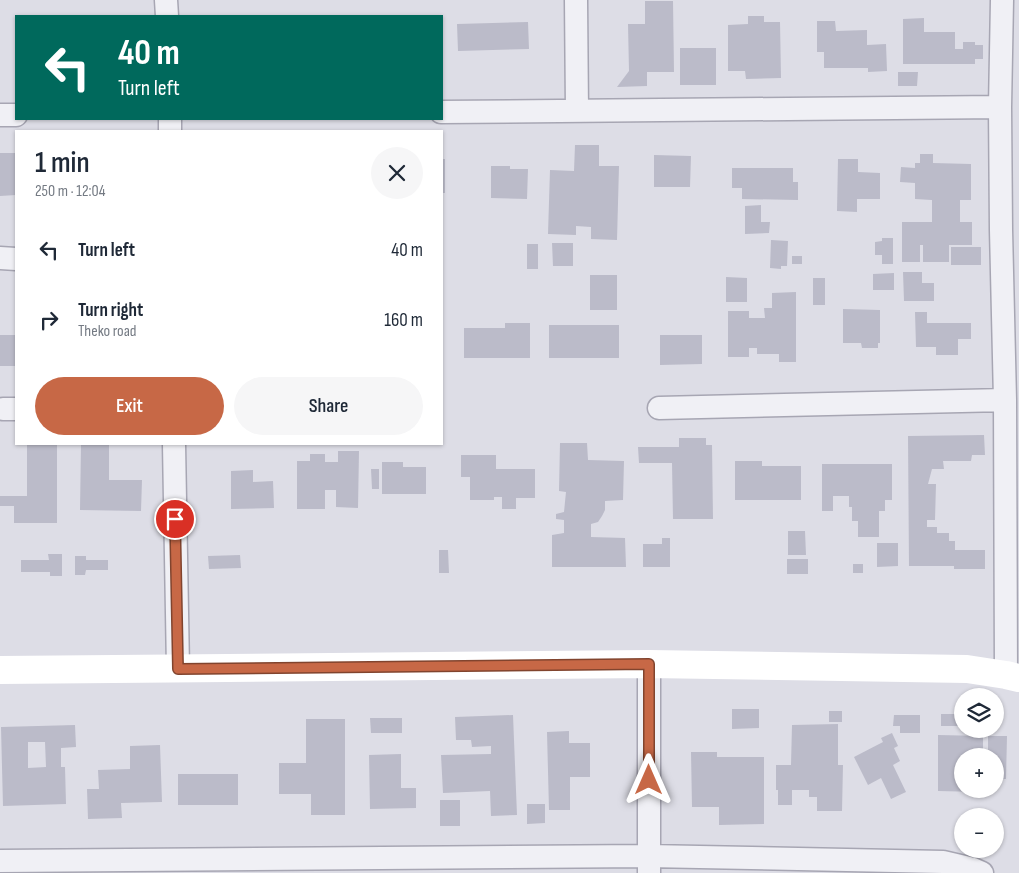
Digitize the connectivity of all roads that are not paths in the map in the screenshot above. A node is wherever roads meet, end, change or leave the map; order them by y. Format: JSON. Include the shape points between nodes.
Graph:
{"nodes":[{"id":1,"x":166,"y":0,"type":"edge"},
{"id":2,"x":576,"y":0,"type":"edge"},
{"id":3,"x":1002,"y":0,"type":"edge"},
{"id":4,"x":1019,"y":0,"type":"edge"},
{"id":5,"x":166,"y":15,"type":"edge"},
{"id":6,"x":1000,"y":106,"type":"junction"},
{"id":7,"x":577,"y":111,"type":"junction"},
{"id":8,"x":443,"y":112,"type":"edge"},
{"id":9,"x":0,"y":115,"type":"edge"},
{"id":10,"x":15,"y":115,"type":"edge"},
{"id":11,"x":1010,"y":230,"type":"edge"},
{"id":12,"x":0,"y":258,"type":"edge"},
{"id":13,"x":15,"y":259,"type":"edge"},
{"id":14,"x":1005,"y":400,"type":"junction"},
{"id":15,"x":659,"y":408,"type":"dead end"},
{"id":16,"x":174,"y":445,"type":"edge"},
{"id":17,"x":1012,"y":485,"type":"edge"},
{"id":18,"x":649,"y":664,"type":"junction"},
{"id":19,"x":178,"y":669,"type":"junction"},
{"id":20,"x":0,"y":670,"type":"edge"},
{"id":21,"x":1012,"y":676,"type":"edge"},
{"id":22,"x":0,"y":861,"type":"edge"},
{"id":23,"x":649,"y":865,"type":"edge"},
{"id":24,"x":982,"y":873,"type":"edge"}],
"edges":[{"from":1,"to":5,"type":"street"},
{"from":2,"to":7,"type":"street"},
{"from":3,"to":4,"type":"street"},
{"from":3,"to":6,"type":"street"},
{"from":6,"to":7,"type":"street"},
{"from":6,"to":11,"type":"street"},
{"from":7,"to":8,"type":"street"},
{"from":9,"to":10,"type":"street"},
{"from":11,"to":14,"type":"street"},
{"from":12,"to":13,"type":"street"},
{"from":14,"to":15,"type":"street"},
{"from":14,"to":17,"type":"street"},
{"from":16,"to":19,"type":"street"},
{"from":17,"to":21,"type":"street"},
{"from":18,"to":19,"type":"street"},
{"from":18,"to":21,"type":"street","via":[[967,669]]},
{"from":18,"to":23,"type":"street"},
{"from":19,"to":20,"type":"street"},
{"from":22,"to":23,"type":"street"},
{"from":23,"to":24,"type":"street","via":[[943,862]]}]}
